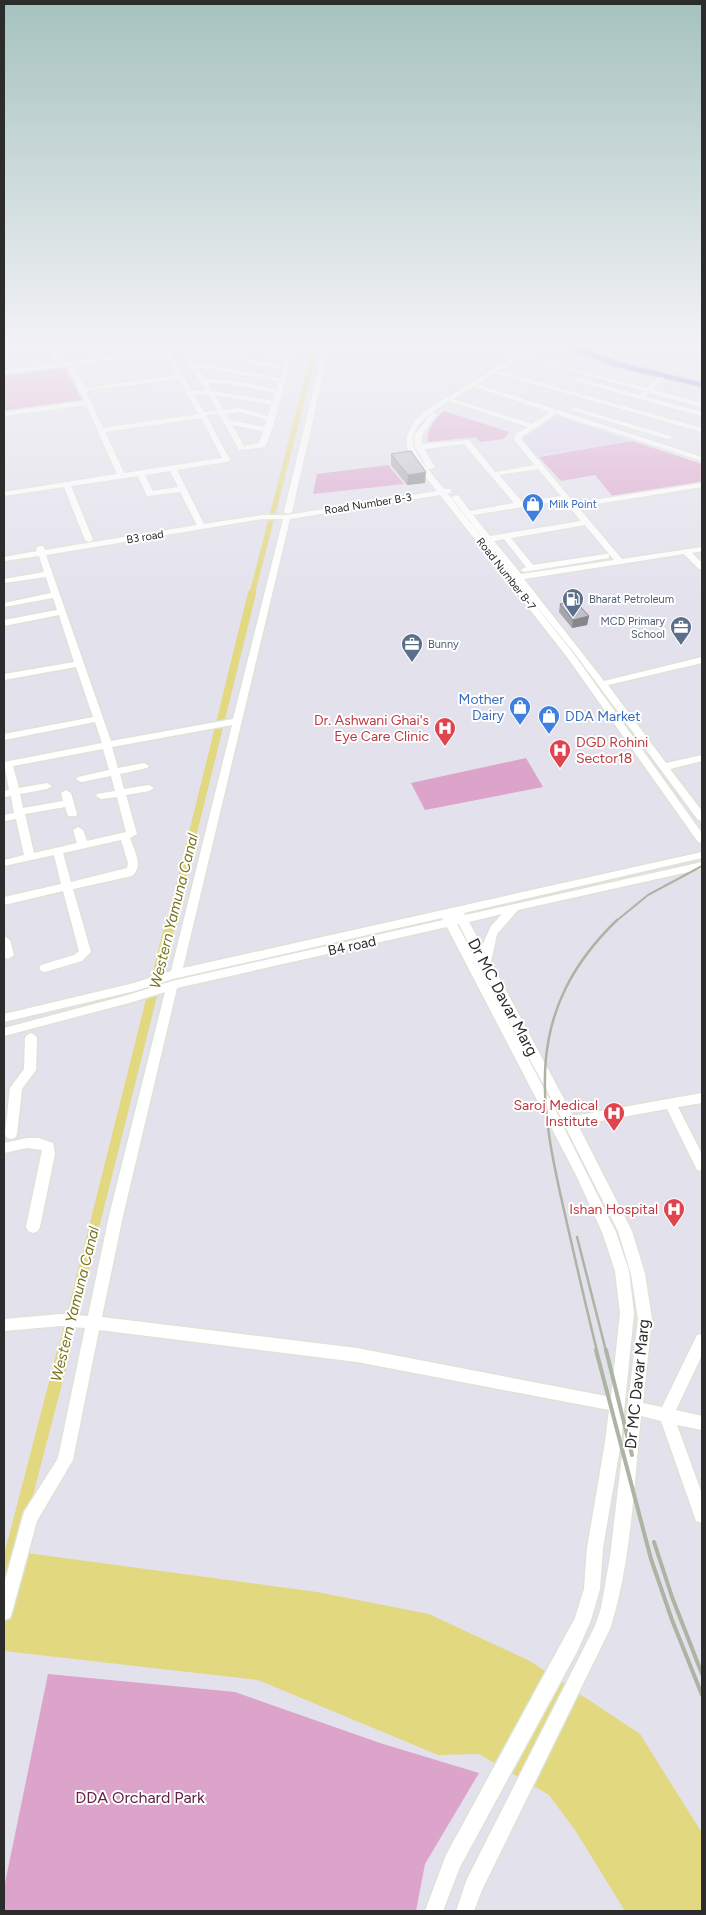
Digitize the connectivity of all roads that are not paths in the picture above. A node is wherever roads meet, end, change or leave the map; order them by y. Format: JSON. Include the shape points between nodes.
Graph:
{"nodes":[{"id":1,"x":103,"y":434,"type":"edge"},
{"id":2,"x":213,"y":434,"type":"edge"},
{"id":3,"x":234,"y":434,"type":"edge"},
{"id":4,"x":267,"y":434,"type":"edge"},
{"id":5,"x":305,"y":434,"type":"edge"},
{"id":6,"x":409,"y":434,"type":"edge"},
{"id":7,"x":418,"y":434,"type":"edge"},
{"id":8,"x":522,"y":434,"type":"edge"},
{"id":9,"x":623,"y":434,"type":"edge"},
{"id":10,"x":661,"y":434,"type":"edge"},
{"id":11,"x":673,"y":434,"type":"edge"},
{"id":12,"x":670,"y":437,"type":"junction"},
{"id":13,"x":660,"y":446,"type":"junction"},
{"id":14,"x":419,"y":447,"type":"junction"},
{"id":15,"x":702,"y":459,"type":"edge"},
{"id":16,"x":540,"y":466,"type":"junction"},
{"id":17,"x":173,"y":469,"type":"junction"},
{"id":18,"x":141,"y":474,"type":"junction"},
{"id":19,"x":494,"y":474,"type":"junction"},
{"id":20,"x":122,"y":477,"type":"junction"},
{"id":21,"x":67,"y":485,"type":"junction"},
{"id":22,"x":702,"y":485,"type":"edge"},
{"id":23,"x":183,"y":489,"type":"junction"},
{"id":24,"x":444,"y":489,"type":"junction"},
{"id":25,"x":4,"y":494,"type":"edge"},
{"id":26,"x":566,"y":497,"type":"junction"},
{"id":27,"x":520,"y":505,"type":"junction"},
{"id":28,"x":573,"y":505,"type":"junction"},
{"id":29,"x":469,"y":513,"type":"junction"},
{"id":30,"x":286,"y":515,"type":"junction"},
{"id":31,"x":583,"y":521,"type":"junction"},
{"id":32,"x":201,"y":525,"type":"junction"},
{"id":33,"x":506,"y":536,"type":"junction"},
{"id":34,"x":487,"y":537,"type":"junction"},
{"id":35,"x":89,"y":540,"type":"junction"},
{"id":36,"x":702,"y":549,"type":"edge"},
{"id":37,"x":41,"y":550,"type":"junction"},
{"id":38,"x":686,"y":552,"type":"junction"},
{"id":39,"x":4,"y":553,"type":"edge"},
{"id":40,"x":4,"y":559,"type":"edge"},
{"id":41,"x":570,"y":562,"type":"junction"},
{"id":42,"x":620,"y":562,"type":"junction"},
{"id":43,"x":702,"y":567,"type":"edge"},
{"id":44,"x":531,"y":568,"type":"junction"},
{"id":45,"x":575,"y":570,"type":"junction"},
{"id":46,"x":49,"y":574,"type":"junction"},
{"id":47,"x":512,"y":575,"type":"junction"},
{"id":48,"x":520,"y":579,"type":"junction"},
{"id":49,"x":4,"y":581,"type":"edge"},
{"id":50,"x":56,"y":596,"type":"junction"},
{"id":51,"x":4,"y":604,"type":"edge"},
{"id":52,"x":62,"y":612,"type":"junction"},
{"id":53,"x":6,"y":622,"type":"edge"},
{"id":54,"x":574,"y":654,"type":"junction"},
{"id":55,"x":702,"y":660,"type":"edge"},
{"id":56,"x":79,"y":664,"type":"junction"},
{"id":57,"x":4,"y":678,"type":"edge"},
{"id":58,"x":601,"y":684,"type":"junction"},
{"id":59,"x":98,"y":719,"type":"junction"},
{"id":60,"x":234,"y":722,"type":"junction"},
{"id":61,"x":4,"y":737,"type":"edge"},
{"id":62,"x":107,"y":746,"type":"junction"},
{"id":63,"x":702,"y":758,"type":"edge"},
{"id":64,"x":6,"y":765,"type":"edge"},
{"id":65,"x":144,"y":766,"type":"dead end"},
{"id":66,"x":664,"y":767,"type":"junction"},
{"id":67,"x":115,"y":772,"type":"junction"},
{"id":68,"x":81,"y":779,"type":"dead end"},
{"id":69,"x":47,"y":786,"type":"dead end"},
{"id":70,"x":149,"y":788,"type":"dead end"},
{"id":71,"x":15,"y":792,"type":"junction"},
{"id":72,"x":66,"y":793,"type":"dead end"},
{"id":73,"x":121,"y":793,"type":"junction"},
{"id":74,"x":4,"y":794,"type":"edge"},
{"id":75,"x":101,"y":796,"type":"dead end"},
{"id":76,"x":69,"y":803,"type":"junction"},
{"id":77,"x":20,"y":814,"type":"junction"},
{"id":78,"x":72,"y":814,"type":"dead end"},
{"id":79,"x":4,"y":818,"type":"edge"},
{"id":80,"x":702,"y":818,"type":"edge"},
{"id":81,"x":78,"y":830,"type":"dead end"},
{"id":82,"x":125,"y":837,"type":"junction"},
{"id":83,"x":702,"y":840,"type":"edge"},
{"id":84,"x":83,"y":846,"type":"junction"},
{"id":85,"x":58,"y":852,"type":"junction"},
{"id":86,"x":702,"y":855,"type":"edge"},
{"id":87,"x":30,"y":857,"type":"junction"},
{"id":88,"x":4,"y":863,"type":"edge"},
{"id":89,"x":702,"y":865,"type":"edge"},
{"id":90,"x":607,"y":882,"type":"junction"},
{"id":91,"x":68,"y":887,"type":"junction"},
{"id":92,"x":4,"y":901,"type":"edge"},
{"id":93,"x":516,"y":908,"type":"junction"},
{"id":94,"x":454,"y":918,"type":"junction"},
{"id":95,"x":4,"y":940,"type":"edge"},
{"id":96,"x":8,"y":955,"type":"dead end"},
{"id":97,"x":485,"y":965,"type":"junction"},
{"id":98,"x":46,"y":968,"type":"dead end"},
{"id":99,"x":172,"y":980,"type":"junction"},
{"id":100,"x":4,"y":1018,"type":"edge"},
{"id":101,"x":4,"y":1032,"type":"edge"},
{"id":102,"x":31,"y":1038,"type":"dead end"},
{"id":103,"x":702,"y":1098,"type":"edge"},
{"id":104,"x":670,"y":1104,"type":"junction"},
{"id":105,"x":563,"y":1123,"type":"junction"},
{"id":106,"x":11,"y":1134,"type":"dead end"},
{"id":107,"x":4,"y":1148,"type":"edge"},
{"id":108,"x":702,"y":1166,"type":"edge"},
{"id":109,"x":33,"y":1227,"type":"dead end"},
{"id":110,"x":94,"y":1323,"type":"junction"},
{"id":111,"x":4,"y":1325,"type":"edge"},
{"id":112,"x":702,"y":1340,"type":"edge"},
{"id":113,"x":617,"y":1405,"type":"junction"},
{"id":114,"x":635,"y":1408,"type":"junction"},
{"id":115,"x":666,"y":1415,"type":"junction"},
{"id":116,"x":702,"y":1423,"type":"edge"},
{"id":117,"x":702,"y":1515,"type":"edge"},
{"id":118,"x":594,"y":1560,"type":"junction"},
{"id":119,"x":616,"y":1568,"type":"junction"},
{"id":120,"x":4,"y":1612,"type":"edge"},
{"id":121,"x":434,"y":1911,"type":"edge"},
{"id":122,"x":464,"y":1911,"type":"edge"}],
"edges":[{"from":1,"to":20,"type":"street"},
{"from":2,"to":17,"type":"street","via":[[227,459]]},
{"from":3,"to":4,"type":"street","via":[[237,440],[264,444]]},
{"from":5,"to":30,"type":"street"},
{"from":6,"to":24,"type":"street","name":"Road Number B-7","via":[[415,458]]},
{"from":7,"to":14,"type":"street"},
{"from":8,"to":16,"type":"street","via":[[518,438]]},
{"from":9,"to":13,"type":"street"},
{"from":10,"to":12,"type":"street"},
{"from":11,"to":12,"type":"street"},
{"from":12,"to":13,"type":"street"},
{"from":13,"to":15,"type":"street"},
{"from":14,"to":19,"type":"street","via":[[466,442]]},
{"from":14,"to":24,"type":"street","name":"Road Number B-7"},
{"from":16,"to":19,"type":"street"},
{"from":16,"to":26,"type":"street"},
{"from":17,"to":18,"type":"street"},
{"from":17,"to":23,"type":"street"},
{"from":18,"to":20,"type":"street"},
{"from":18,"to":23,"type":"street","via":[[150,494]]},
{"from":19,"to":27,"type":"street"},
{"from":20,"to":21,"type":"street"},
{"from":21,"to":25,"type":"street"},
{"from":21,"to":35,"type":"street"},
{"from":22,"to":28,"type":"street"},
{"from":23,"to":32,"type":"street"},
{"from":24,"to":29,"type":"street","name":"Road Number B-7"},
{"from":24,"to":30,"type":"street","name":"Road Number B-3"},
{"from":24,"to":47,"type":"street","name":"Road Number B-7"},
{"from":26,"to":27,"type":"street"},
{"from":26,"to":28,"type":"street"},
{"from":27,"to":29,"type":"street"},
{"from":28,"to":31,"type":"street"},
{"from":29,"to":34,"type":"street","name":"Road Number B-7"},
{"from":30,"to":32,"type":"street","name":"B3 road","via":[[263,515]]},
{"from":30,"to":60,"type":"street"},
{"from":31,"to":33,"type":"street"},
{"from":31,"to":34,"type":"street"},
{"from":31,"to":41,"type":"street","via":[[607,556]]},
{"from":31,"to":42,"type":"street"},
{"from":32,"to":35,"type":"street","name":"B3 road"},
{"from":32,"to":37,"type":"street","name":"B3 road"},
{"from":33,"to":34,"type":"street"},
{"from":33,"to":44,"type":"street"},
{"from":34,"to":47,"type":"street","name":"Road Number B-7"},
{"from":35,"to":37,"type":"street","name":"B3 road"},
{"from":36,"to":38,"type":"street"},
{"from":37,"to":39,"type":"street","name":"B3 road"},
{"from":37,"to":40,"type":"street","name":"B3 road"},
{"from":37,"to":46,"type":"street"},
{"from":38,"to":42,"type":"street"},
{"from":38,"to":43,"type":"street"},
{"from":41,"to":44,"type":"street"},
{"from":41,"to":45,"type":"street"},
{"from":42,"to":45,"type":"street"},
{"from":44,"to":47,"type":"street"},
{"from":45,"to":48,"type":"street"},
{"from":46,"to":49,"type":"street"},
{"from":46,"to":50,"type":"street"},
{"from":47,"to":48,"type":"street"},
{"from":47,"to":54,"type":"street","name":"Road Number B-7"},
{"from":48,"to":54,"type":"street","name":"Road Number B-7"},
{"from":50,"to":51,"type":"street"},
{"from":50,"to":52,"type":"street"},
{"from":51,"to":53,"type":"street"},
{"from":52,"to":53,"type":"street"},
{"from":52,"to":56,"type":"street"},
{"from":54,"to":58,"type":"street","name":"Road Number B-7"},
{"from":54,"to":83,"type":"street","name":"Road Number B-7"},
{"from":55,"to":58,"type":"street"},
{"from":56,"to":57,"type":"street"},
{"from":56,"to":59,"type":"street"},
{"from":58,"to":66,"type":"street","name":"Road Number B-7"},
{"from":59,"to":61,"type":"street"},
{"from":59,"to":62,"type":"street"},
{"from":60,"to":62,"type":"street"},
{"from":60,"to":99,"type":"street"},
{"from":62,"to":64,"type":"street"},
{"from":62,"to":67,"type":"street"},
{"from":63,"to":66,"type":"street"},
{"from":64,"to":71,"type":"street"},
{"from":65,"to":67,"type":"street"},
{"from":66,"to":80,"type":"street","name":"Road Number B-7"},
{"from":67,"to":68,"type":"street"},
{"from":67,"to":73,"type":"street"},
{"from":69,"to":71,"type":"street"},
{"from":70,"to":73,"type":"street"},
{"from":71,"to":74,"type":"street"},
{"from":71,"to":77,"type":"street"},
{"from":72,"to":76,"type":"street"},
{"from":73,"to":75,"type":"street"},
{"from":73,"to":82,"type":"street","via":[[132,833]]},
{"from":76,"to":77,"type":"street"},
{"from":76,"to":78,"type":"street"},
{"from":77,"to":79,"type":"street"},
{"from":77,"to":87,"type":"street"},
{"from":81,"to":84,"type":"street"},
{"from":82,"to":84,"type":"street"},
{"from":82,"to":91,"type":"street","via":[[132,870],[116,878]]},
{"from":84,"to":85,"type":"street"},
{"from":85,"to":87,"type":"street"},
{"from":85,"to":91,"type":"street"},
{"from":86,"to":90,"type":"street","name":"B4 road"},
{"from":87,"to":88,"type":"street"},
{"from":89,"to":90,"type":"street","name":"B4 road"},
{"from":90,"to":93,"type":"street","name":"B4 road"},
{"from":90,"to":94,"type":"street","name":"B4 road"},
{"from":91,"to":92,"type":"street"},
{"from":91,"to":98,"type":"street","via":[[85,952],[78,958]]},
{"from":93,"to":94,"type":"street","name":"B4 road"},
{"from":93,"to":97,"type":"street","via":[[491,932]]},
{"from":94,"to":97,"type":"street","name":"Dr MC Davar Marg"},
{"from":94,"to":99,"type":"street","name":"B4 road"},
{"from":94,"to":105,"type":"street"},
{"from":95,"to":96,"type":"street"},
{"from":97,"to":105,"type":"street","name":"Dr MC Davar Marg"},
{"from":99,"to":100,"type":"street","name":"B4 road"},
{"from":99,"to":101,"type":"street","name":"B4 road","via":[[129,999]]},
{"from":99,"to":110,"type":"street"},
{"from":102,"to":106,"type":"street","via":[[30,1070],[16,1088]]},
{"from":103,"to":104,"type":"street"},
{"from":104,"to":105,"type":"street"},
{"from":104,"to":108,"type":"street"},
{"from":105,"to":113,"type":"street","via":[[622,1271],[627,1313]]},
{"from":105,"to":114,"type":"street","name":"Dr MC Davar Marg","via":[[625,1231],[638,1274],[645,1319]]},
{"from":107,"to":109,"type":"street","via":[[36,1142],[48,1147]]},
{"from":110,"to":111,"type":"street","via":[[61,1320]]},
{"from":110,"to":113,"type":"street","via":[[357,1356]]},
{"from":110,"to":120,"type":"street","via":[[68,1447],[60,1470],[30,1518]]},
{"from":112,"to":115,"type":"street"},
{"from":113,"to":118,"type":"street"},
{"from":114,"to":115,"type":"street"},
{"from":114,"to":119,"type":"street","name":"Dr MC Davar Marg"},
{"from":115,"to":116,"type":"street"},
{"from":115,"to":117,"type":"street"},
{"from":118,"to":119,"type":"street"},
{"from":118,"to":121,"type":"street","via":[[592,1589],[583,1620],[453,1862]]},
{"from":119,"to":122,"type":"street","name":"Dr MC Davar Marg","via":[[602,1629]]}]}
